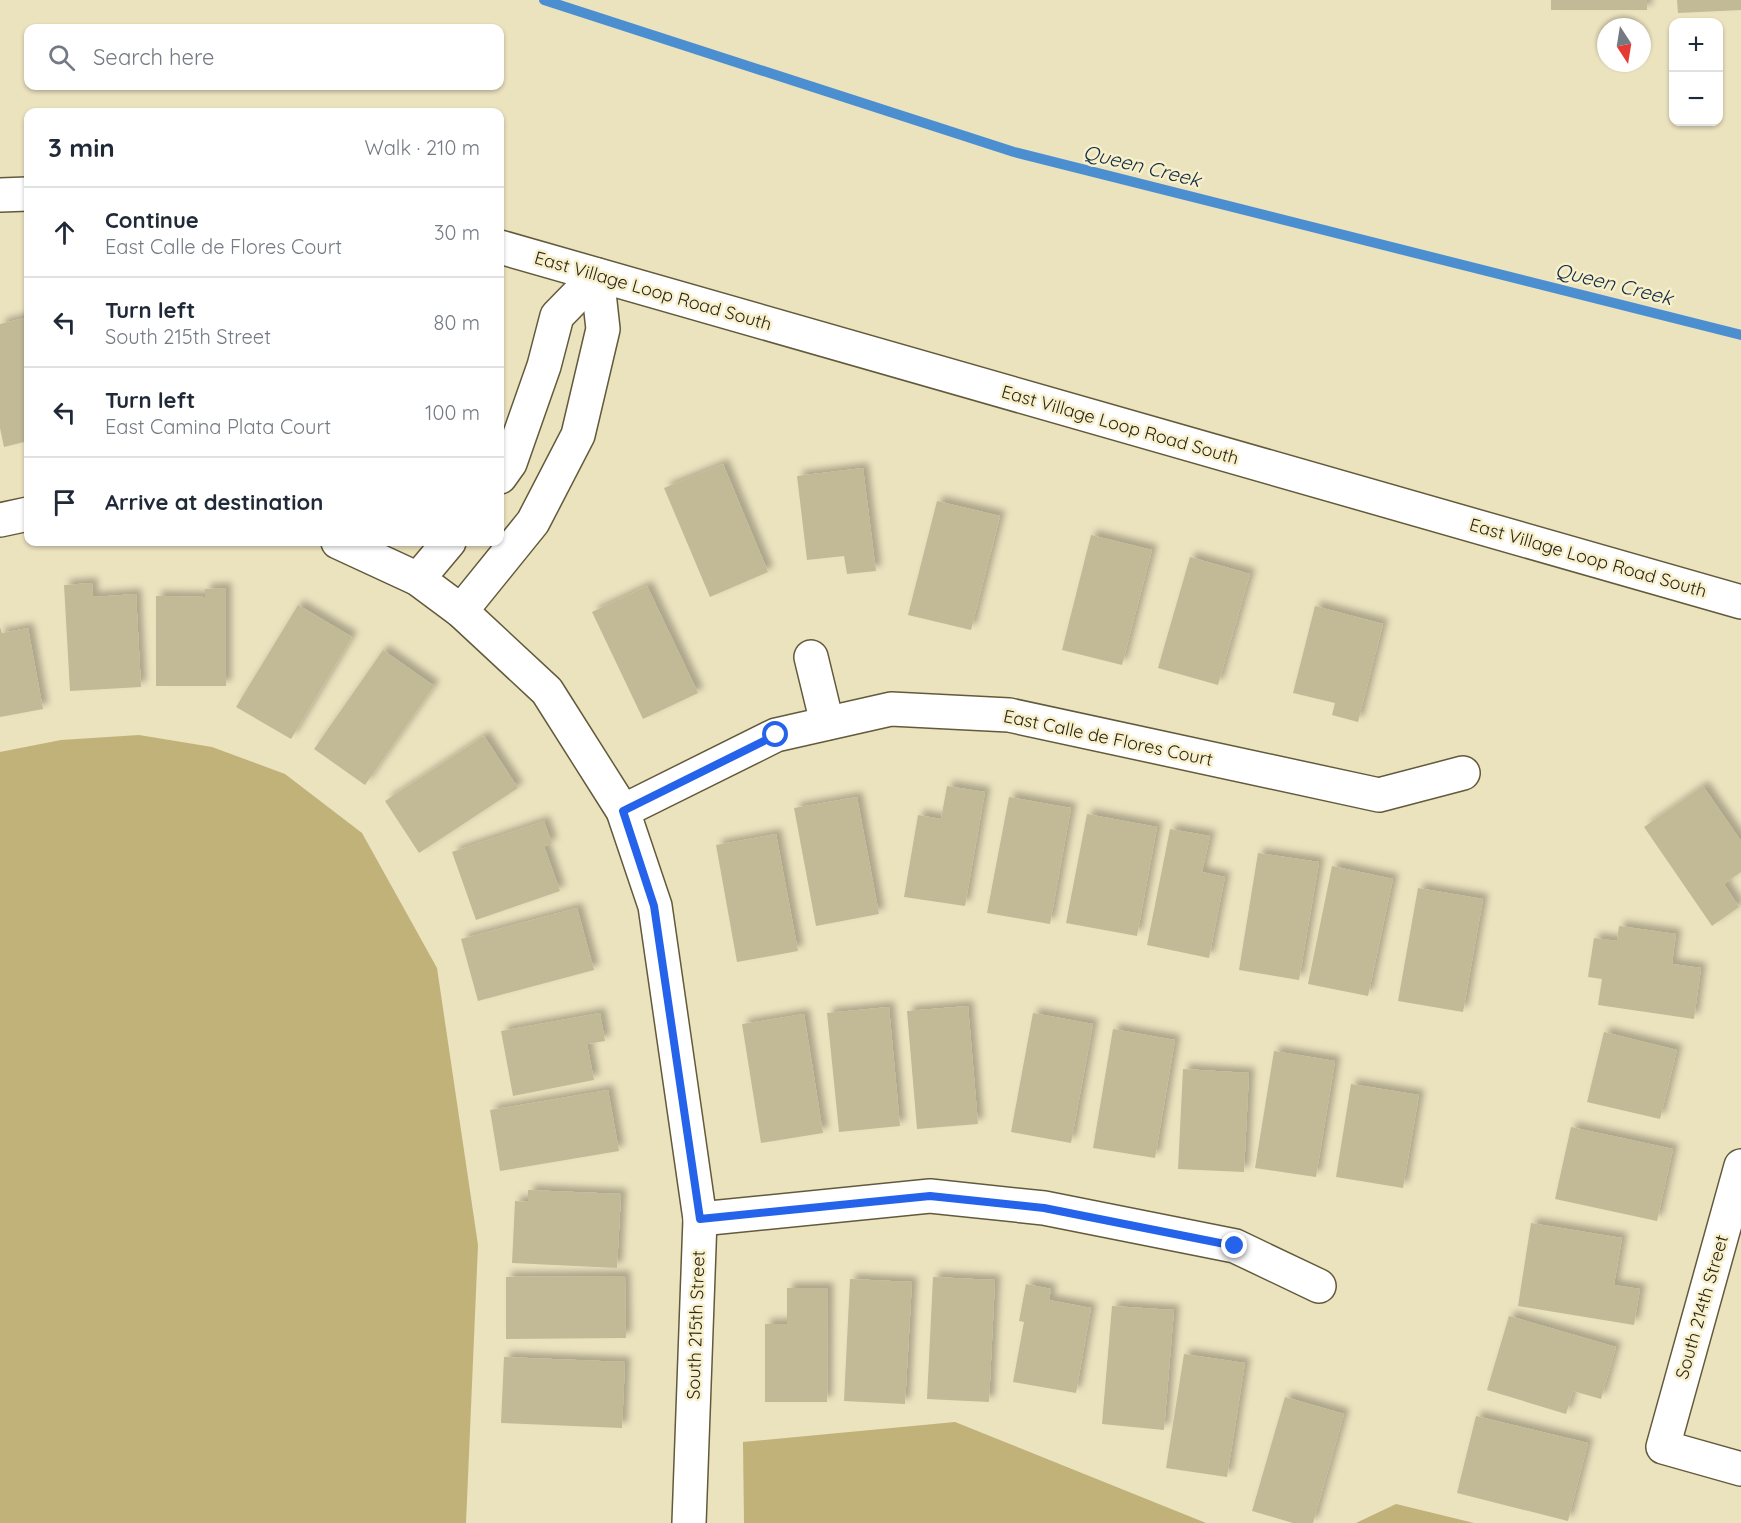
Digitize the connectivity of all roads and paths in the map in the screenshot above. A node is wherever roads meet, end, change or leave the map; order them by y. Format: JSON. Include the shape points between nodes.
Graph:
{"nodes":[{"id":1,"x":24,"y":194,"type":"edge"},
{"id":2,"x":0,"y":195,"type":"edge"},
{"id":3,"x":504,"y":248,"type":"edge"},
{"id":4,"x":597,"y":275,"type":"junction"},
{"id":5,"x":504,"y":471,"type":"edge"},
{"id":6,"x":24,"y":515,"type":"edge"},
{"id":7,"x":0,"y":520,"type":"edge"},
{"id":8,"x":347,"y":546,"type":"edge"},
{"id":9,"x":446,"y":546,"type":"edge"},
{"id":10,"x":418,"y":579,"type":"junction"},
{"id":11,"x":1741,"y":602,"type":"edge"},
{"id":12,"x":461,"y":611,"type":"junction"},
{"id":13,"x":811,"y":657,"type":"dead end"},
{"id":14,"x":827,"y":723,"type":"junction"},
{"id":15,"x":1463,"y":773,"type":"dead end"},
{"id":16,"x":623,"y":811,"type":"junction"},
{"id":17,"x":1741,"y":1167,"type":"edge"},
{"id":18,"x":700,"y":1219,"type":"junction"},
{"id":19,"x":1319,"y":1286,"type":"dead end"},
{"id":20,"x":1741,"y":1469,"type":"edge"},
{"id":21,"x":688,"y":1523,"type":"edge"}],
"edges":[{"from":1,"to":2,"type":"street"},
{"from":3,"to":4,"type":"street","name":"East Village Loop Road South"},
{"from":4,"to":5,"type":"street","via":[[557,316],[544,366]]},
{"from":4,"to":11,"type":"street","name":"East Village Loop Road South"},
{"from":4,"to":12,"type":"street","via":[[603,329],[578,435],[533,522]]},
{"from":6,"to":7,"type":"street"},
{"from":8,"to":10,"type":"street","name":"South 215th Street"},
{"from":9,"to":10,"type":"street"},
{"from":10,"to":12,"type":"street","name":"South 215th Street"},
{"from":12,"to":16,"type":"street","name":"South 215th Street","via":[[547,691]]},
{"from":13,"to":14,"type":"street"},
{"from":14,"to":15,"type":"street","name":"East Calle de Flores Court","via":[[891,709],[1009,715],[1379,795]]},
{"from":14,"to":16,"type":"street","name":"East Calle de Flores Court","via":[[776,735]]},
{"from":16,"to":18,"type":"street","name":"South 215th Street","via":[[654,906]]},
{"from":17,"to":20,"type":"street","name":"South 214th Street","via":[[1663,1447]]},
{"from":18,"to":19,"type":"street","via":[[930,1196],[1033,1206],[1235,1246]]},
{"from":18,"to":21,"type":"street","name":"South 215th Street"}]}
